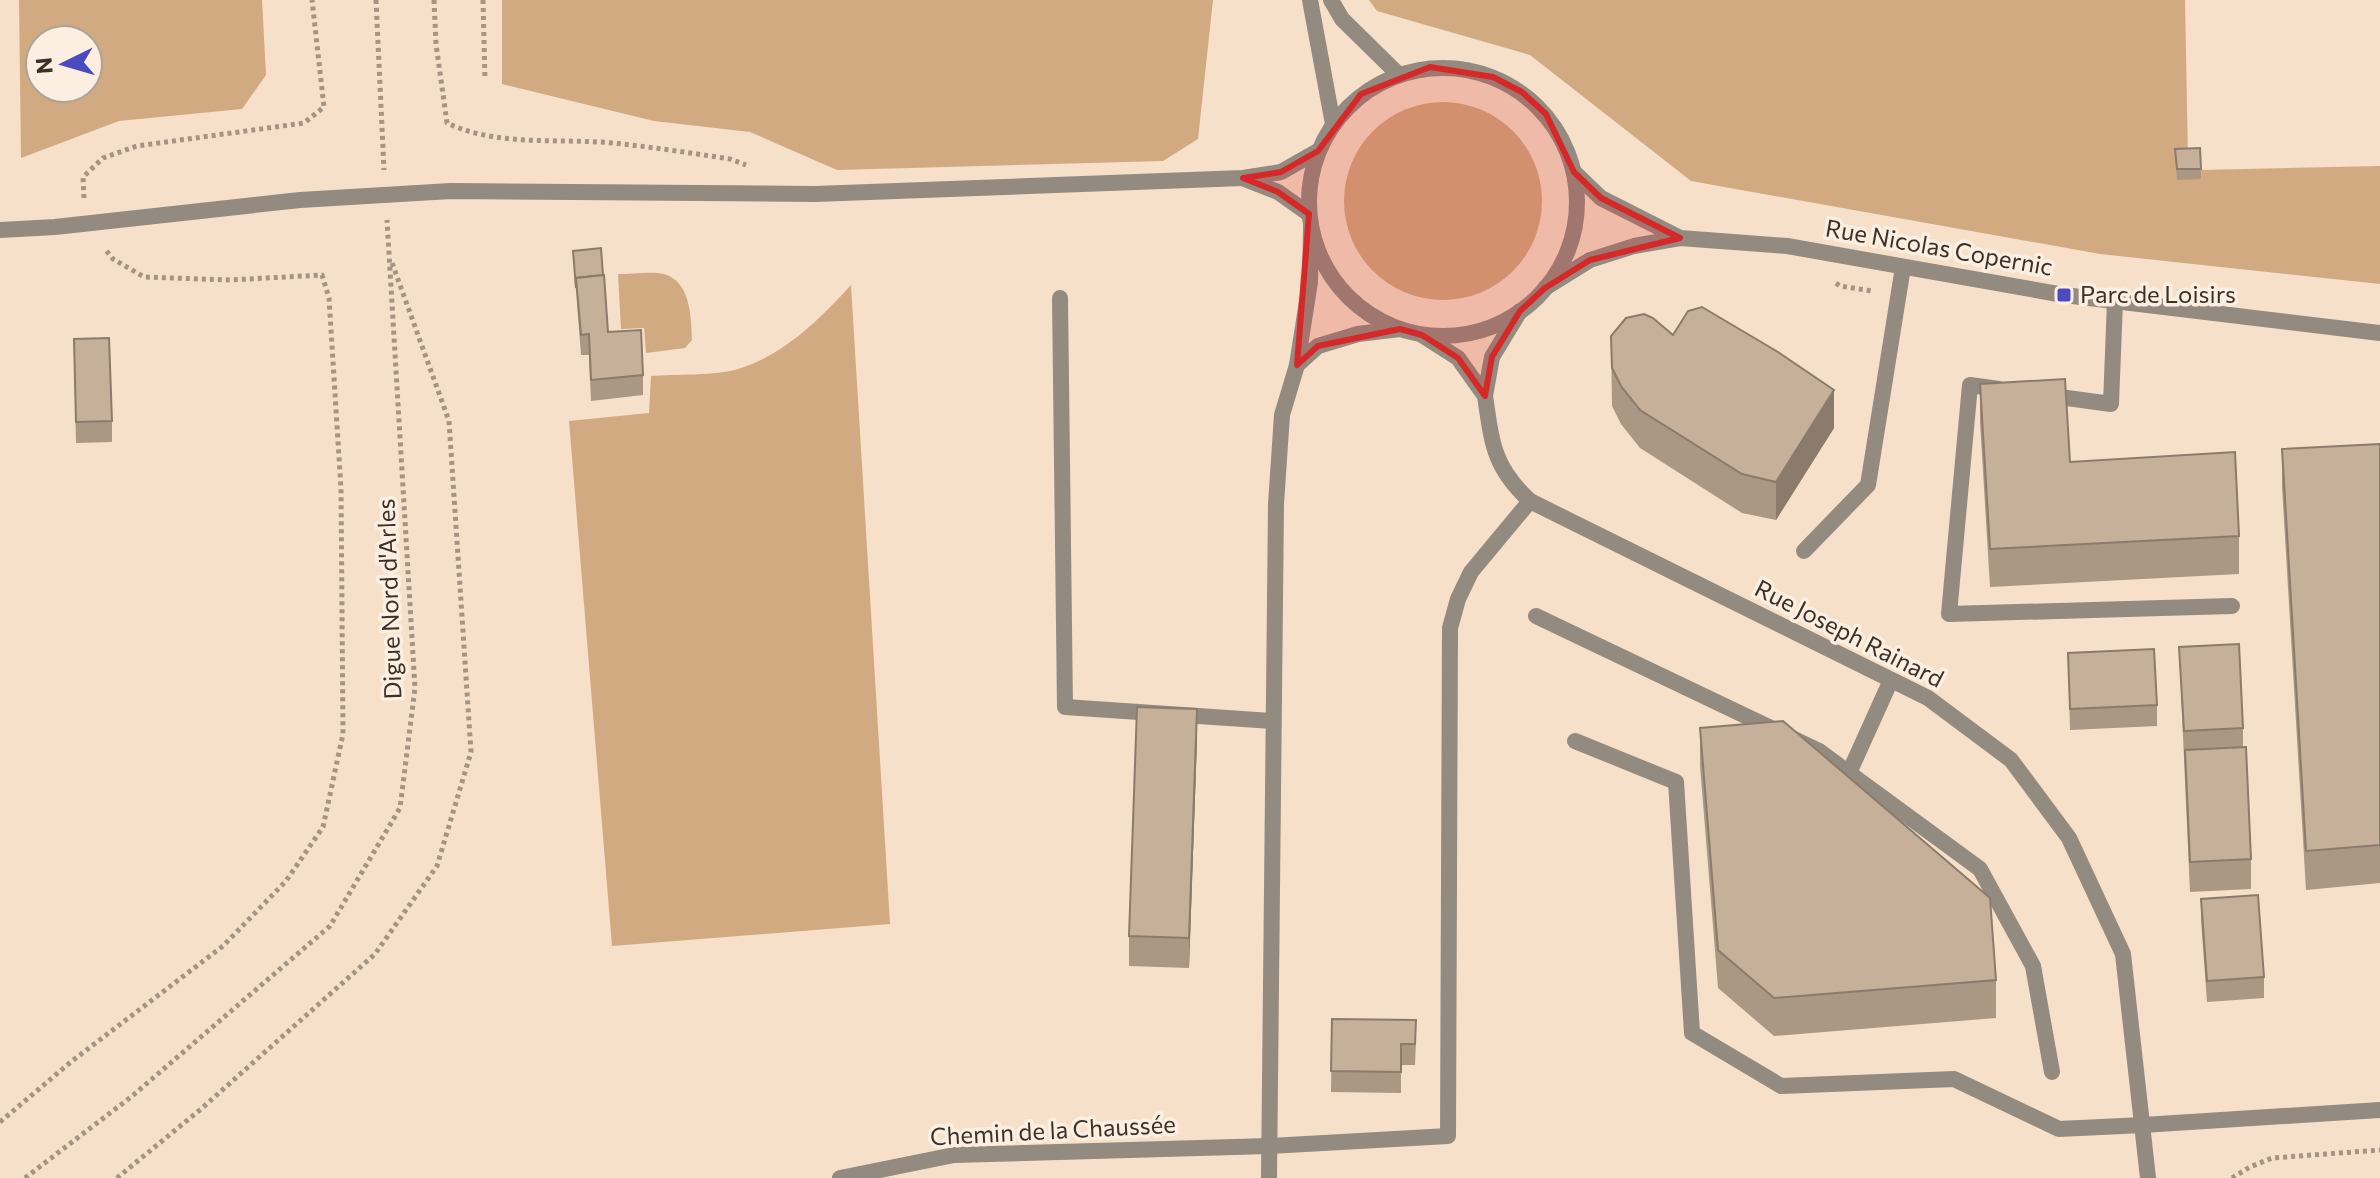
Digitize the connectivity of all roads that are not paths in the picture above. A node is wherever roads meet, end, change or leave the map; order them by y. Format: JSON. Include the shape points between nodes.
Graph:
{"nodes":[{"id":1,"x":1310,"y":0,"type":"edge"},
{"id":2,"x":1331,"y":0,"type":"edge"},
{"id":3,"x":1398,"y":74,"type":"junction"},
{"id":4,"x":1333,"y":124,"type":"junction"},
{"id":5,"x":1318,"y":151,"type":"junction"},
{"id":6,"x":1574,"y":172,"type":"junction"},
{"id":7,"x":1243,"y":178,"type":"junction"},
{"id":8,"x":1310,"y":220,"type":"junction"},
{"id":9,"x":0,"y":230,"type":"edge"},
{"id":10,"x":1680,"y":238,"type":"junction"},
{"id":11,"x":1903,"y":267,"type":"junction"},
{"id":12,"x":1545,"y":288,"type":"junction"},
{"id":13,"x":1060,"y":298,"type":"dead end"},
{"id":14,"x":2115,"y":301,"type":"junction"},
{"id":15,"x":1520,"y":311,"type":"junction"},
{"id":16,"x":1400,"y":329,"type":"junction"},
{"id":17,"x":2380,"y":333,"type":"edge"},
{"id":18,"x":1422,"y":335,"type":"junction"},
{"id":19,"x":1297,"y":365,"type":"junction"},
{"id":20,"x":1485,"y":396,"type":"junction"},
{"id":21,"x":1530,"y":501,"type":"junction"},
{"id":22,"x":1804,"y":551,"type":"dead end"},
{"id":23,"x":2232,"y":606,"type":"dead end"},
{"id":24,"x":1536,"y":616,"type":"dead end"},
{"id":25,"x":1891,"y":680,"type":"junction"},
{"id":26,"x":1273,"y":721,"type":"junction"},
{"id":27,"x":1575,"y":741,"type":"dead end"},
{"id":28,"x":1849,"y":773,"type":"junction"},
{"id":29,"x":2052,"y":1072,"type":"dead end"},
{"id":30,"x":2380,"y":1110,"type":"edge"},
{"id":31,"x":2143,"y":1125,"type":"junction"},
{"id":32,"x":1269,"y":1146,"type":"junction"},
{"id":33,"x":903,"y":1172,"type":"edge"},
{"id":34,"x":840,"y":1178,"type":"edge"},
{"id":35,"x":1269,"y":1178,"type":"edge"},
{"id":36,"x":2148,"y":1178,"type":"edge"}],
"edges":[{"from":1,"to":4,"type":"street"},
{"from":2,"to":3,"type":"street","via":[[1342,19]]},
{"from":3,"to":4,"type":"street","via":[[1361,94]]},
{"from":3,"to":6,"type":"street","via":[[1462,68],[1522,92],[1546,114]]},
{"from":4,"to":5,"type":"street"},
{"from":5,"to":7,"type":"street","via":[[1281,172]]},
{"from":5,"to":8,"type":"street"},
{"from":6,"to":10,"type":"street","via":[[1601,198]]},
{"from":6,"to":12,"type":"street","via":[[1576,221],[1560,268]]},
{"from":7,"to":8,"type":"street","via":[[1278,192]]},
{"from":7,"to":9,"type":"street","via":[[815,194],[451,191],[300,200]]},
{"from":8,"to":16,"type":"street","via":[[1333,279],[1351,300]]},
{"from":8,"to":19,"type":"street","via":[[1310,282]]},
{"from":10,"to":11,"type":"street","name":"Rue Nicolas Copernic","via":[[1787,246]]},
{"from":10,"to":12,"type":"street","via":[[1590,260]]},
{"from":11,"to":14,"type":"street","name":"Rue Nicolas Copernic"},
{"from":11,"to":22,"type":"street","via":[[1868,485]]},
{"from":12,"to":15,"type":"street"},
{"from":13,"to":26,"type":"street","via":[[1065,707]]},
{"from":14,"to":17,"type":"street","name":"Rue Nicolas Copernic"},
{"from":14,"to":23,"type":"street","via":[[2111,404],[1970,385],[1949,614]]},
{"from":15,"to":18,"type":"street","via":[[1474,333]]},
{"from":15,"to":20,"type":"street","via":[[1492,357]]},
{"from":16,"to":18,"type":"street"},
{"from":16,"to":19,"type":"street","via":[[1318,346]]},
{"from":18,"to":20,"type":"street","via":[[1458,358]]},
{"from":19,"to":26,"type":"street","via":[[1282,415]]},
{"from":20,"to":21,"type":"street","name":"Rue Joseph Rainard","via":[[1493,447],[1510,482]]},
{"from":21,"to":25,"type":"street","name":"Rue Joseph Rainard"},
{"from":21,"to":32,"type":"street","name":"Chemin de la Chaussée","via":[[1471,572],[1450,628],[1448,1136]]},
{"from":24,"to":28,"type":"street","via":[[1819,751]]},
{"from":25,"to":28,"type":"street"},
{"from":25,"to":31,"type":"street","name":"Rue Joseph Rainard","via":[[1928,698],[2011,760],[2069,838],[2123,954]]},
{"from":26,"to":32,"type":"street"},
{"from":27,"to":31,"type":"street","via":[[1676,782],[1692,1033],[1781,1086],[1954,1079],[2059,1129]]},
{"from":28,"to":29,"type":"street","via":[[1980,869],[2033,966]]},
{"from":30,"to":31,"type":"street"},
{"from":31,"to":36,"type":"street","name":"Rue Joseph Rainard"},
{"from":32,"to":33,"type":"street","name":"Chemin de la Chaussée","via":[[954,1155]]},
{"from":32,"to":35,"type":"street"},
{"from":33,"to":34,"type":"street","name":"Chemin de la Chaussée"}]}
